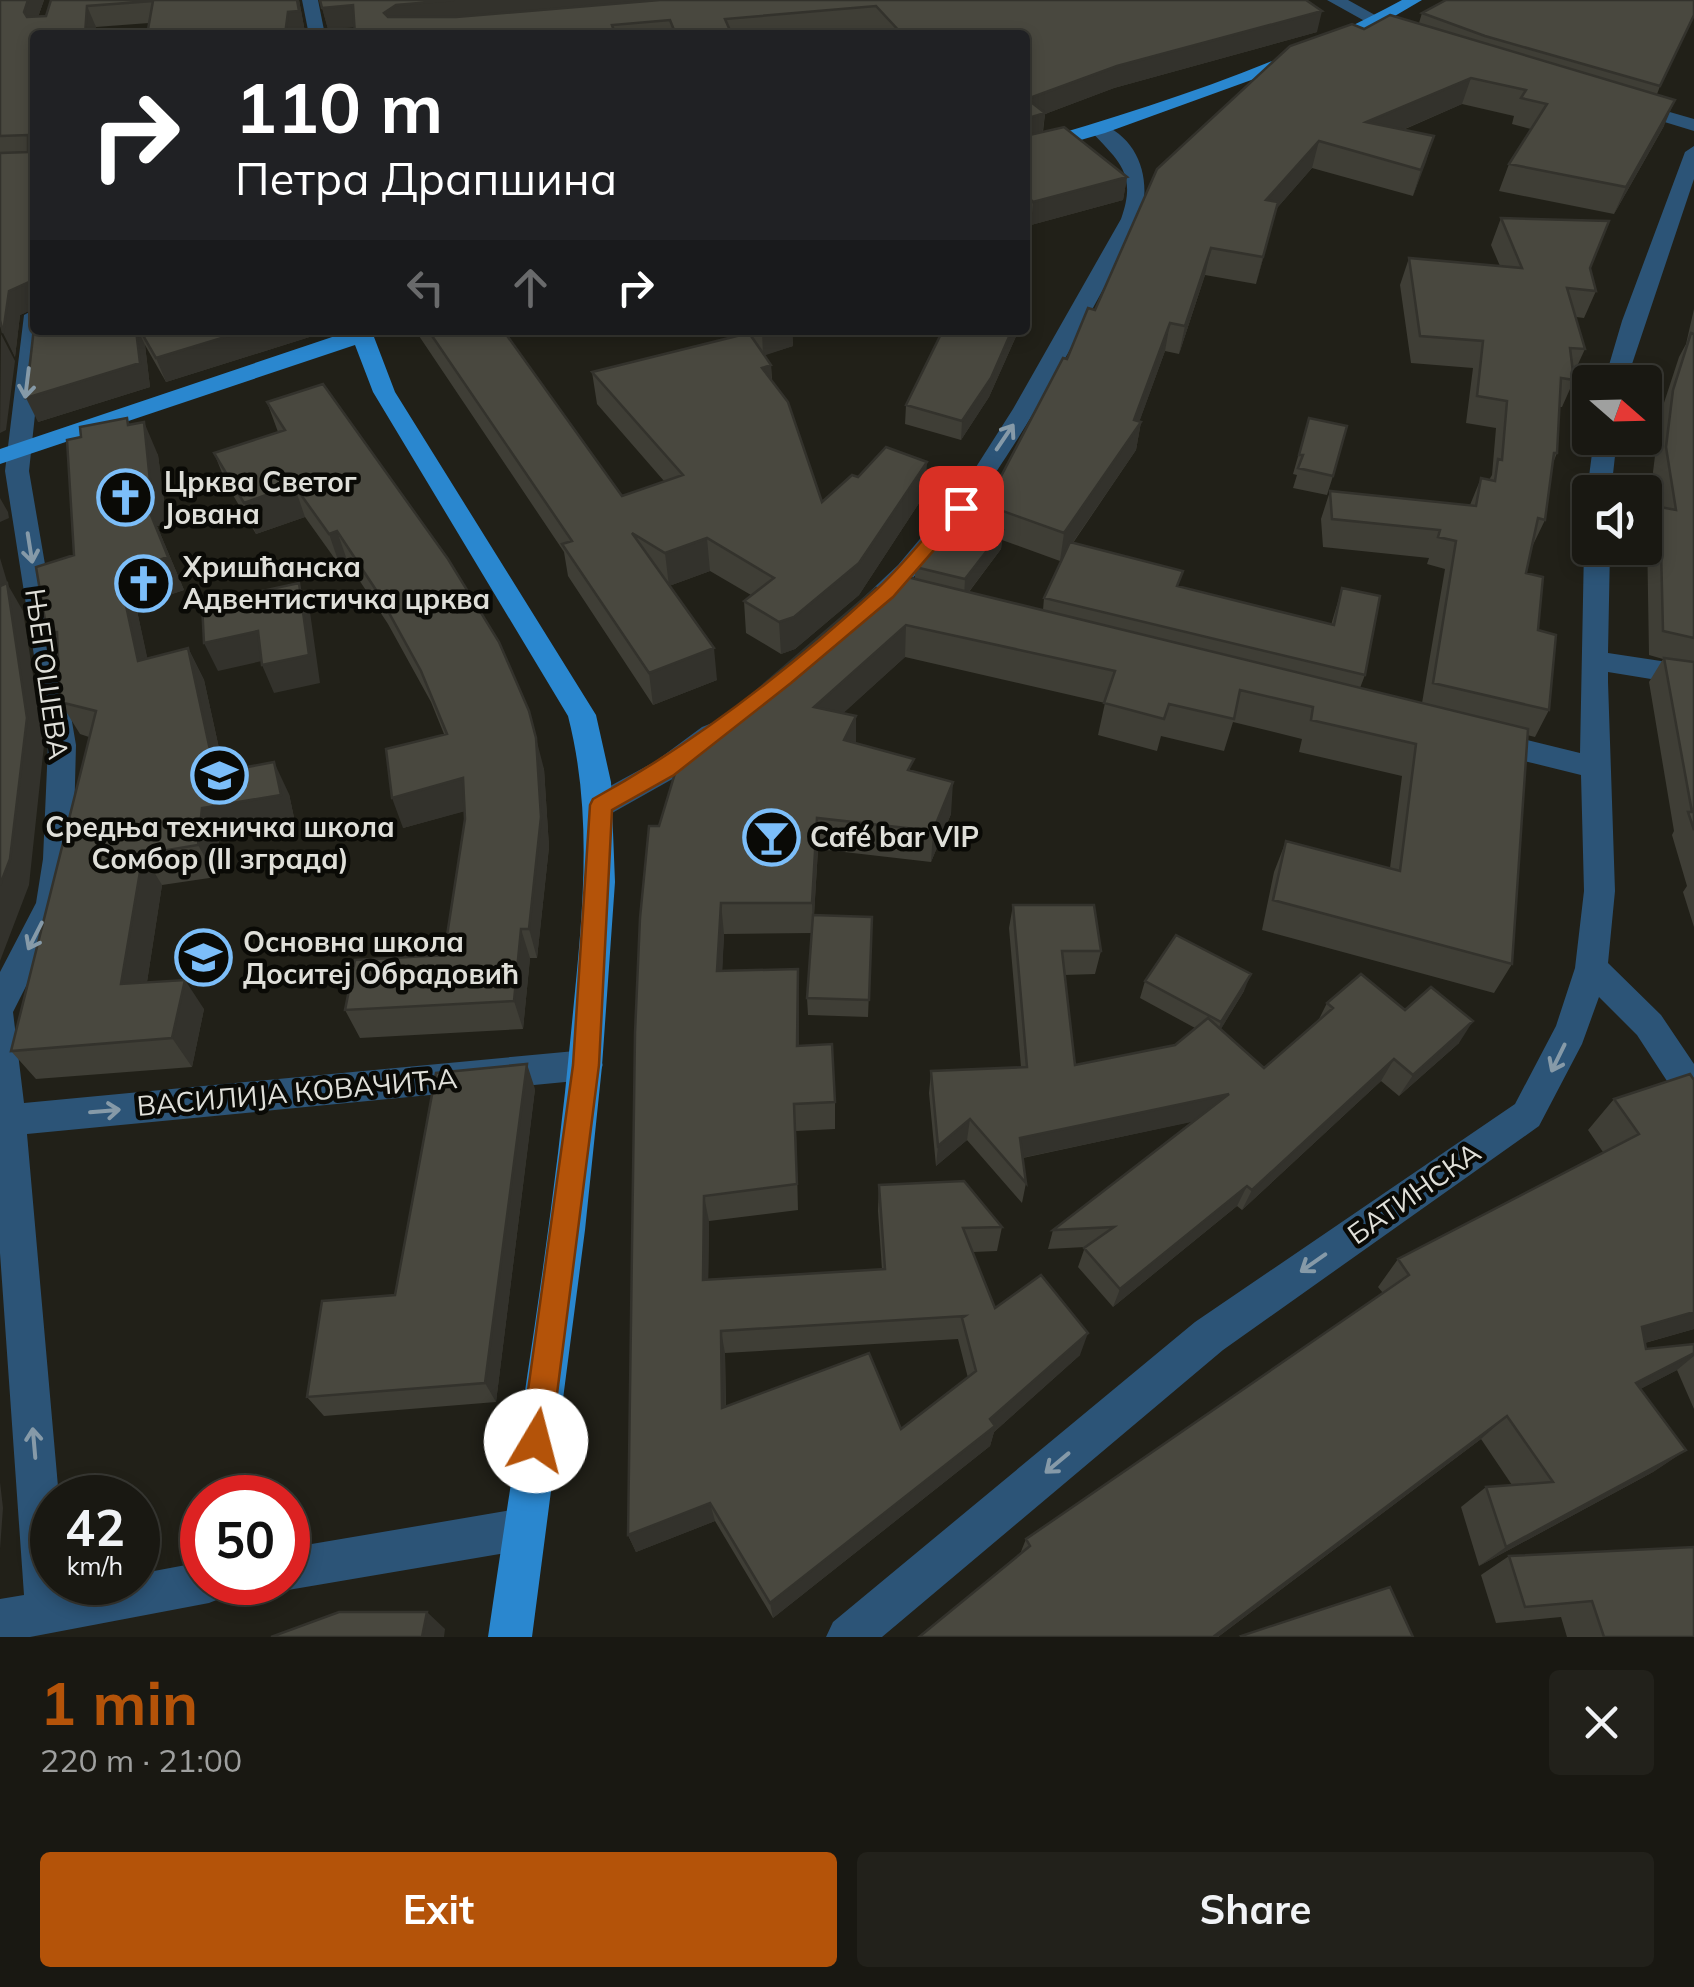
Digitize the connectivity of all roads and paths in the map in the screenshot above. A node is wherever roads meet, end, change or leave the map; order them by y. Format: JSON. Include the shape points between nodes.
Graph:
{"nodes":[{"id":1,"x":310,"y":0,"type":"edge"},
{"id":2,"x":1334,"y":0,"type":"edge"},
{"id":3,"x":1414,"y":0,"type":"edge"},
{"id":4,"x":1372,"y":22,"type":"junction"},
{"id":5,"x":316,"y":30,"type":"edge"},
{"id":6,"x":1421,"y":43,"type":"edge"},
{"id":7,"x":1602,"y":98,"type":"edge"},
{"id":8,"x":1694,"y":124,"type":"edge"},
{"id":9,"x":1098,"y":129,"type":"junction"},
{"id":10,"x":1030,"y":149,"type":"edge"},
{"id":11,"x":1694,"y":152,"type":"edge"},
{"id":12,"x":31,"y":335,"type":"edge"},
{"id":13,"x":354,"y":335,"type":"edge"},
{"id":14,"x":367,"y":335,"type":"edge"},
{"id":15,"x":1621,"y":365,"type":"edge"},
{"id":16,"x":9,"y":454,"type":"edge"},
{"id":17,"x":1597,"y":565,"type":"edge"},
{"id":18,"x":886,"y":592,"type":"junction"},
{"id":19,"x":923,"y":602,"type":"edge"},
{"id":20,"x":856,"y":617,"type":"edge"},
{"id":21,"x":1594,"y":660,"type":"junction"},
{"id":22,"x":1694,"y":676,"type":"edge"},
{"id":23,"x":725,"y":724,"type":"edge"},
{"id":24,"x":1459,"y":734,"type":"edge"},
{"id":25,"x":1595,"y":767,"type":"junction"},
{"id":26,"x":601,"y":805,"type":"junction"},
{"id":27,"x":1592,"y":967,"type":"junction"},
{"id":28,"x":0,"y":1005,"type":"edge"},
{"id":29,"x":0,"y":1019,"type":"edge"},
{"id":30,"x":586,"y":1065,"type":"junction"},
{"id":31,"x":1694,"y":1093,"type":"edge"},
{"id":32,"x":8,"y":1120,"type":"junction"},
{"id":33,"x":524,"y":1529,"type":"junction"},
{"id":34,"x":310,"y":1565,"type":"edge"},
{"id":35,"x":180,"y":1587,"type":"edge"},
{"id":36,"x":47,"y":1610,"type":"junction"},
{"id":37,"x":0,"y":1621,"type":"edge"},
{"id":38,"x":510,"y":1637,"type":"edge"},
{"id":39,"x":848,"y":1637,"type":"edge"}],
"edges":[{"from":1,"to":5,"type":"street"},
{"from":2,"to":4,"type":"street"},
{"from":3,"to":4,"type":"main road"},
{"from":4,"to":6,"type":"street"},
{"from":4,"to":9,"type":"main road","via":[[1336,43]]},
{"from":7,"to":8,"type":"street"},
{"from":9,"to":10,"type":"main road"},
{"from":18,"to":9,"type":"street","one_way":true,"via":[[961,508],[1031,400],[1124,232],[1138,199],[1135,172],[1123,148]]},
{"from":11,"to":15,"type":"street"},
{"from":12,"to":16,"type":"street","name":"ЊЕГОШЕВА","one_way":true},
{"from":13,"to":16,"type":"main road"},
{"from":14,"to":26,"type":"main road","via":[[384,392],[582,715]]},
{"from":16,"to":28,"type":"street","name":"ЊЕГОШЕВА","one_way":true,"via":[[62,745],[52,903]]},
{"from":17,"to":21,"type":"street","name":"БАТИНСКА"},
{"from":18,"to":19,"type":"street"},
{"from":18,"to":20,"type":"street"},
{"from":21,"to":22,"type":"street"},
{"from":21,"to":25,"type":"street","name":"БАТИНСКА"},
{"from":23,"to":26,"type":"street","via":[[666,769]]},
{"from":24,"to":25,"type":"street"},
{"from":25,"to":27,"type":"street","name":"БАТИНСКА","via":[[1602,888]]},
{"from":26,"to":30,"type":"main road"},
{"from":27,"to":31,"type":"street","via":[[1649,1025]]},
{"from":27,"to":39,"type":"street","name":"БАТИНСКА","one_way":true,"via":[[1570,1032],[1527,1115],[1208,1336]]},
{"from":29,"to":32,"type":"street"},
{"from":32,"to":30,"type":"street","name":"ВАСИЛИЈА КОВАЧИЋА","one_way":true},
{"from":30,"to":33,"type":"main road"},
{"from":36,"to":32,"type":"street","one_way":true},
{"from":33,"to":34,"type":"street"},
{"from":33,"to":38,"type":"main road"},
{"from":35,"to":36,"type":"street"},
{"from":36,"to":37,"type":"street"}]}
